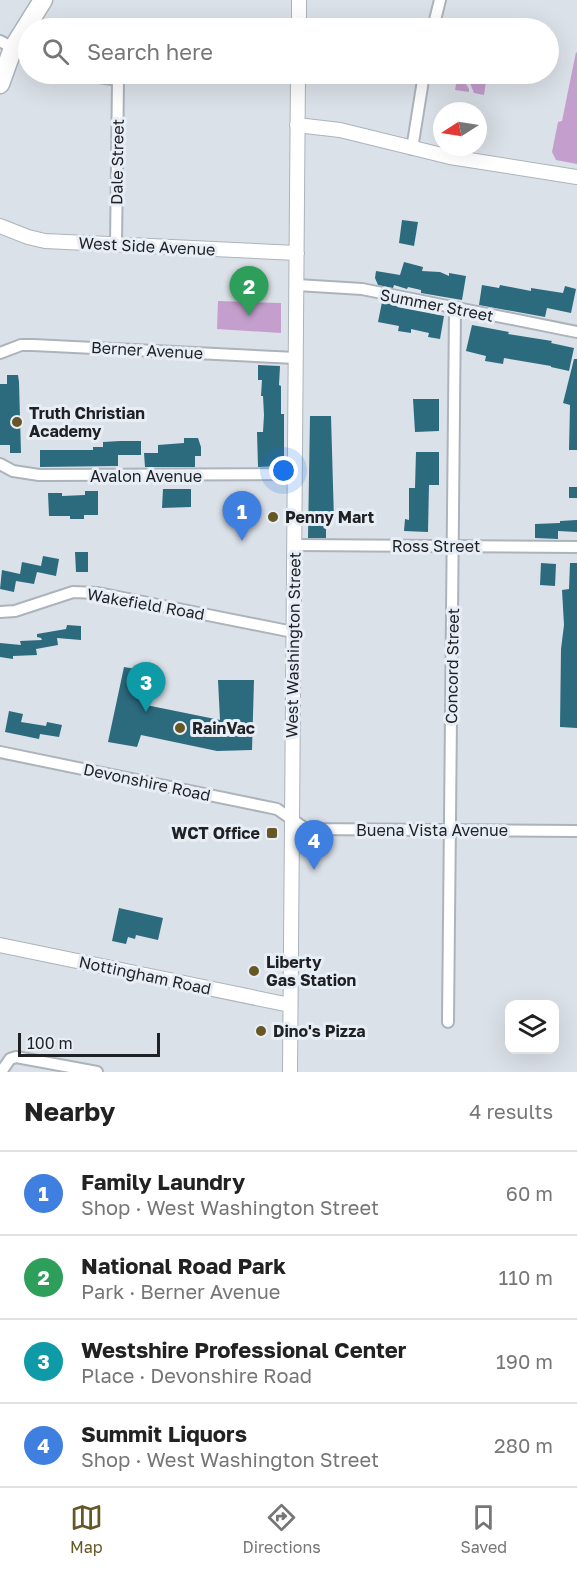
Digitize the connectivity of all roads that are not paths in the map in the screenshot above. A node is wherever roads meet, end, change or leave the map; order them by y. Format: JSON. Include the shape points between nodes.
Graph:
{"nodes":[{"id":1,"x":43,"y":0,"type":"edge"},
{"id":2,"x":299,"y":0,"type":"edge"},
{"id":3,"x":440,"y":0,"type":"edge"},
{"id":4,"x":32,"y":18,"type":"edge"},
{"id":5,"x":299,"y":18,"type":"edge"},
{"id":6,"x":435,"y":18,"type":"edge"},
{"id":7,"x":14,"y":48,"type":"edge"},
{"id":8,"x":0,"y":84,"type":"edge"},
{"id":9,"x":118,"y":84,"type":"edge"},
{"id":10,"x":298,"y":84,"type":"edge"},
{"id":11,"x":422,"y":84,"type":"edge"},
{"id":12,"x":297,"y":125,"type":"junction"},
{"id":13,"x":412,"y":149,"type":"junction"},
{"id":14,"x":577,"y":177,"type":"edge"},
{"id":15,"x":0,"y":226,"type":"edge"},
{"id":16,"x":116,"y":245,"type":"junction"},
{"id":17,"x":297,"y":253,"type":"junction"},
{"id":18,"x":297,"y":285,"type":"junction"},
{"id":19,"x":455,"y":309,"type":"junction"},
{"id":20,"x":577,"y":332,"type":"edge"},
{"id":21,"x":0,"y":353,"type":"edge"},
{"id":22,"x":296,"y":358,"type":"junction"},
{"id":23,"x":0,"y":464,"type":"edge"},
{"id":24,"x":295,"y":474,"type":"junction"},
{"id":25,"x":294,"y":545,"type":"junction"},
{"id":26,"x":453,"y":546,"type":"junction"},
{"id":27,"x":577,"y":547,"type":"edge"},
{"id":28,"x":0,"y":612,"type":"edge"},
{"id":29,"x":293,"y":632,"type":"junction"},
{"id":30,"x":0,"y":752,"type":"edge"},
{"id":31,"x":291,"y":819,"type":"junction"},
{"id":32,"x":450,"y":830,"type":"junction"},
{"id":33,"x":577,"y":831,"type":"edge"},
{"id":34,"x":0,"y":945,"type":"edge"},
{"id":35,"x":290,"y":1005,"type":"junction"},
{"id":36,"x":448,"y":1022,"type":"dead end"},
{"id":37,"x":1,"y":1072,"type":"edge"},
{"id":38,"x":97,"y":1072,"type":"edge"},
{"id":39,"x":290,"y":1072,"type":"edge"}],
"edges":[{"from":1,"to":4,"type":"main road"},
{"from":2,"to":5,"type":"street"},
{"from":3,"to":6,"type":"street"},
{"from":7,"to":8,"type":"main road"},
{"from":9,"to":16,"type":"street","name":"Dale Street"},
{"from":10,"to":12,"type":"street","name":"West Washington Street"},
{"from":11,"to":13,"type":"street"},
{"from":12,"to":13,"type":"street","via":[[340,130]]},
{"from":12,"to":17,"type":"street","name":"West Washington Street"},
{"from":13,"to":14,"type":"street"},
{"from":15,"to":16,"type":"street","name":"West Side Avenue","via":[[36,240]]},
{"from":16,"to":17,"type":"street","name":"West Side Avenue"},
{"from":17,"to":18,"type":"street","name":"West Washington Street"},
{"from":18,"to":19,"type":"street","name":"Summer Street","via":[[362,290]]},
{"from":18,"to":22,"type":"street","name":"West Washington Street"},
{"from":19,"to":20,"type":"street","name":"Summer Street"},
{"from":19,"to":26,"type":"street","name":"Concord Street"},
{"from":21,"to":22,"type":"street","name":"Berner Avenue","via":[[33,345]]},
{"from":22,"to":24,"type":"street","name":"West Washington Street"},
{"from":23,"to":24,"type":"street","name":"Avalon Avenue","via":[[39,476]]},
{"from":24,"to":25,"type":"street","name":"West Washington Street"},
{"from":25,"to":26,"type":"street","name":"Ross Street"},
{"from":25,"to":29,"type":"street","name":"West Washington Street"},
{"from":26,"to":27,"type":"street","name":"Ross Street"},
{"from":26,"to":32,"type":"street","name":"Concord Street"},
{"from":28,"to":29,"type":"street","name":"Wakefield Road","via":[[30,607],[73,591]]},
{"from":29,"to":31,"type":"street","name":"West Washington Street"},
{"from":30,"to":31,"type":"street","name":"Devonshire Road","via":[[277,809]]},
{"from":31,"to":32,"type":"street","name":"Buena Vista Avenue","via":[[306,829]]},
{"from":31,"to":35,"type":"street","name":"West Washington Street"},
{"from":32,"to":33,"type":"street","name":"Buena Vista Avenue"},
{"from":32,"to":36,"type":"street","name":"Concord Street"},
{"from":34,"to":35,"type":"street","name":"Nottingham Road"},
{"from":35,"to":39,"type":"street","name":"West Washington Street"},
{"from":37,"to":38,"type":"street","via":[[10,1059],[22,1057]]}]}
